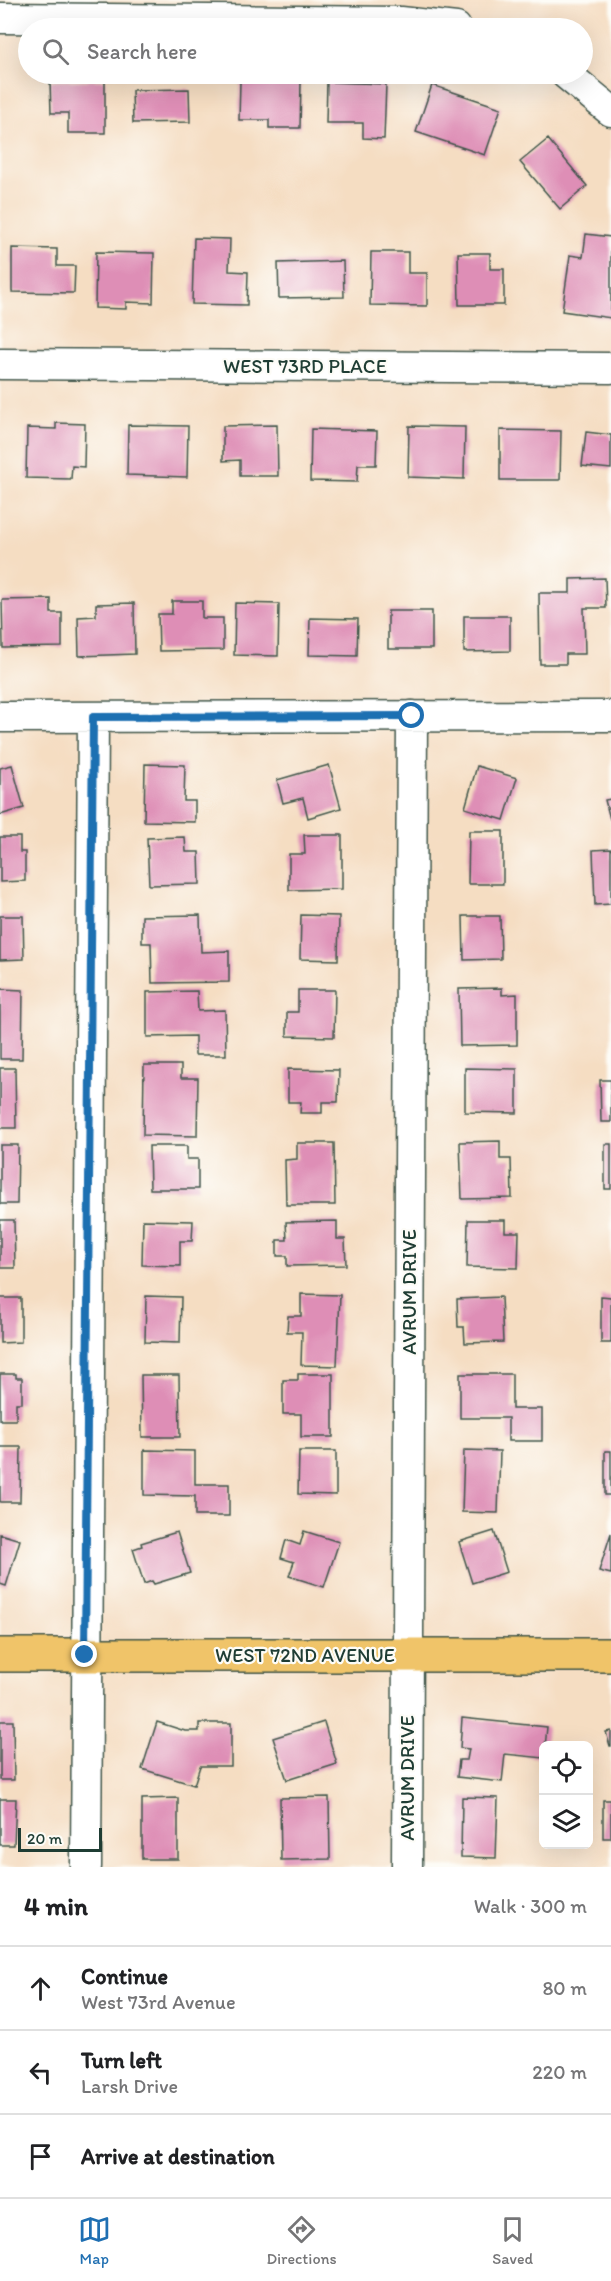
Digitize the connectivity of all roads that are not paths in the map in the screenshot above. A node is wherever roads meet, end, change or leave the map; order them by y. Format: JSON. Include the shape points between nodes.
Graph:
{"nodes":[{"id":1,"x":49,"y":9,"type":"edge"},
{"id":2,"x":0,"y":18,"type":"edge"},
{"id":3,"x":293,"y":18,"type":"edge"},
{"id":4,"x":579,"y":84,"type":"edge"},
{"id":5,"x":611,"y":111,"type":"edge"},
{"id":6,"x":0,"y":364,"type":"edge"},
{"id":7,"x":611,"y":368,"type":"edge"},
{"id":8,"x":412,"y":716,"type":"junction"},
{"id":9,"x":611,"y":716,"type":"edge"},
{"id":10,"x":0,"y":717,"type":"edge"},
{"id":11,"x":93,"y":717,"type":"junction"},
{"id":12,"x":0,"y":1655,"type":"edge"},
{"id":13,"x":85,"y":1655,"type":"junction"},
{"id":14,"x":408,"y":1655,"type":"junction"},
{"id":15,"x":611,"y":1655,"type":"edge"},
{"id":16,"x":86,"y":1867,"type":"edge"},
{"id":17,"x":407,"y":1867,"type":"edge"}],
"edges":[{"from":1,"to":2,"type":"street"},
{"from":1,"to":3,"type":"street"},
{"from":4,"to":5,"type":"street"},
{"from":6,"to":7,"type":"street","name":"WEST 73RD PLACE"},
{"from":8,"to":9,"type":"street"},
{"from":8,"to":11,"type":"street"},
{"from":8,"to":14,"type":"street","name":"AVRUM DRIVE"},
{"from":10,"to":11,"type":"street"},
{"from":11,"to":13,"type":"street"},
{"from":12,"to":13,"type":"main road","name":"WEST 72ND AVENUE"},
{"from":13,"to":14,"type":"main road","name":"WEST 72ND AVENUE"},
{"from":13,"to":16,"type":"street"},
{"from":14,"to":15,"type":"main road","name":"WEST 72ND AVENUE"},
{"from":14,"to":17,"type":"street","name":"AVRUM DRIVE"}]}
